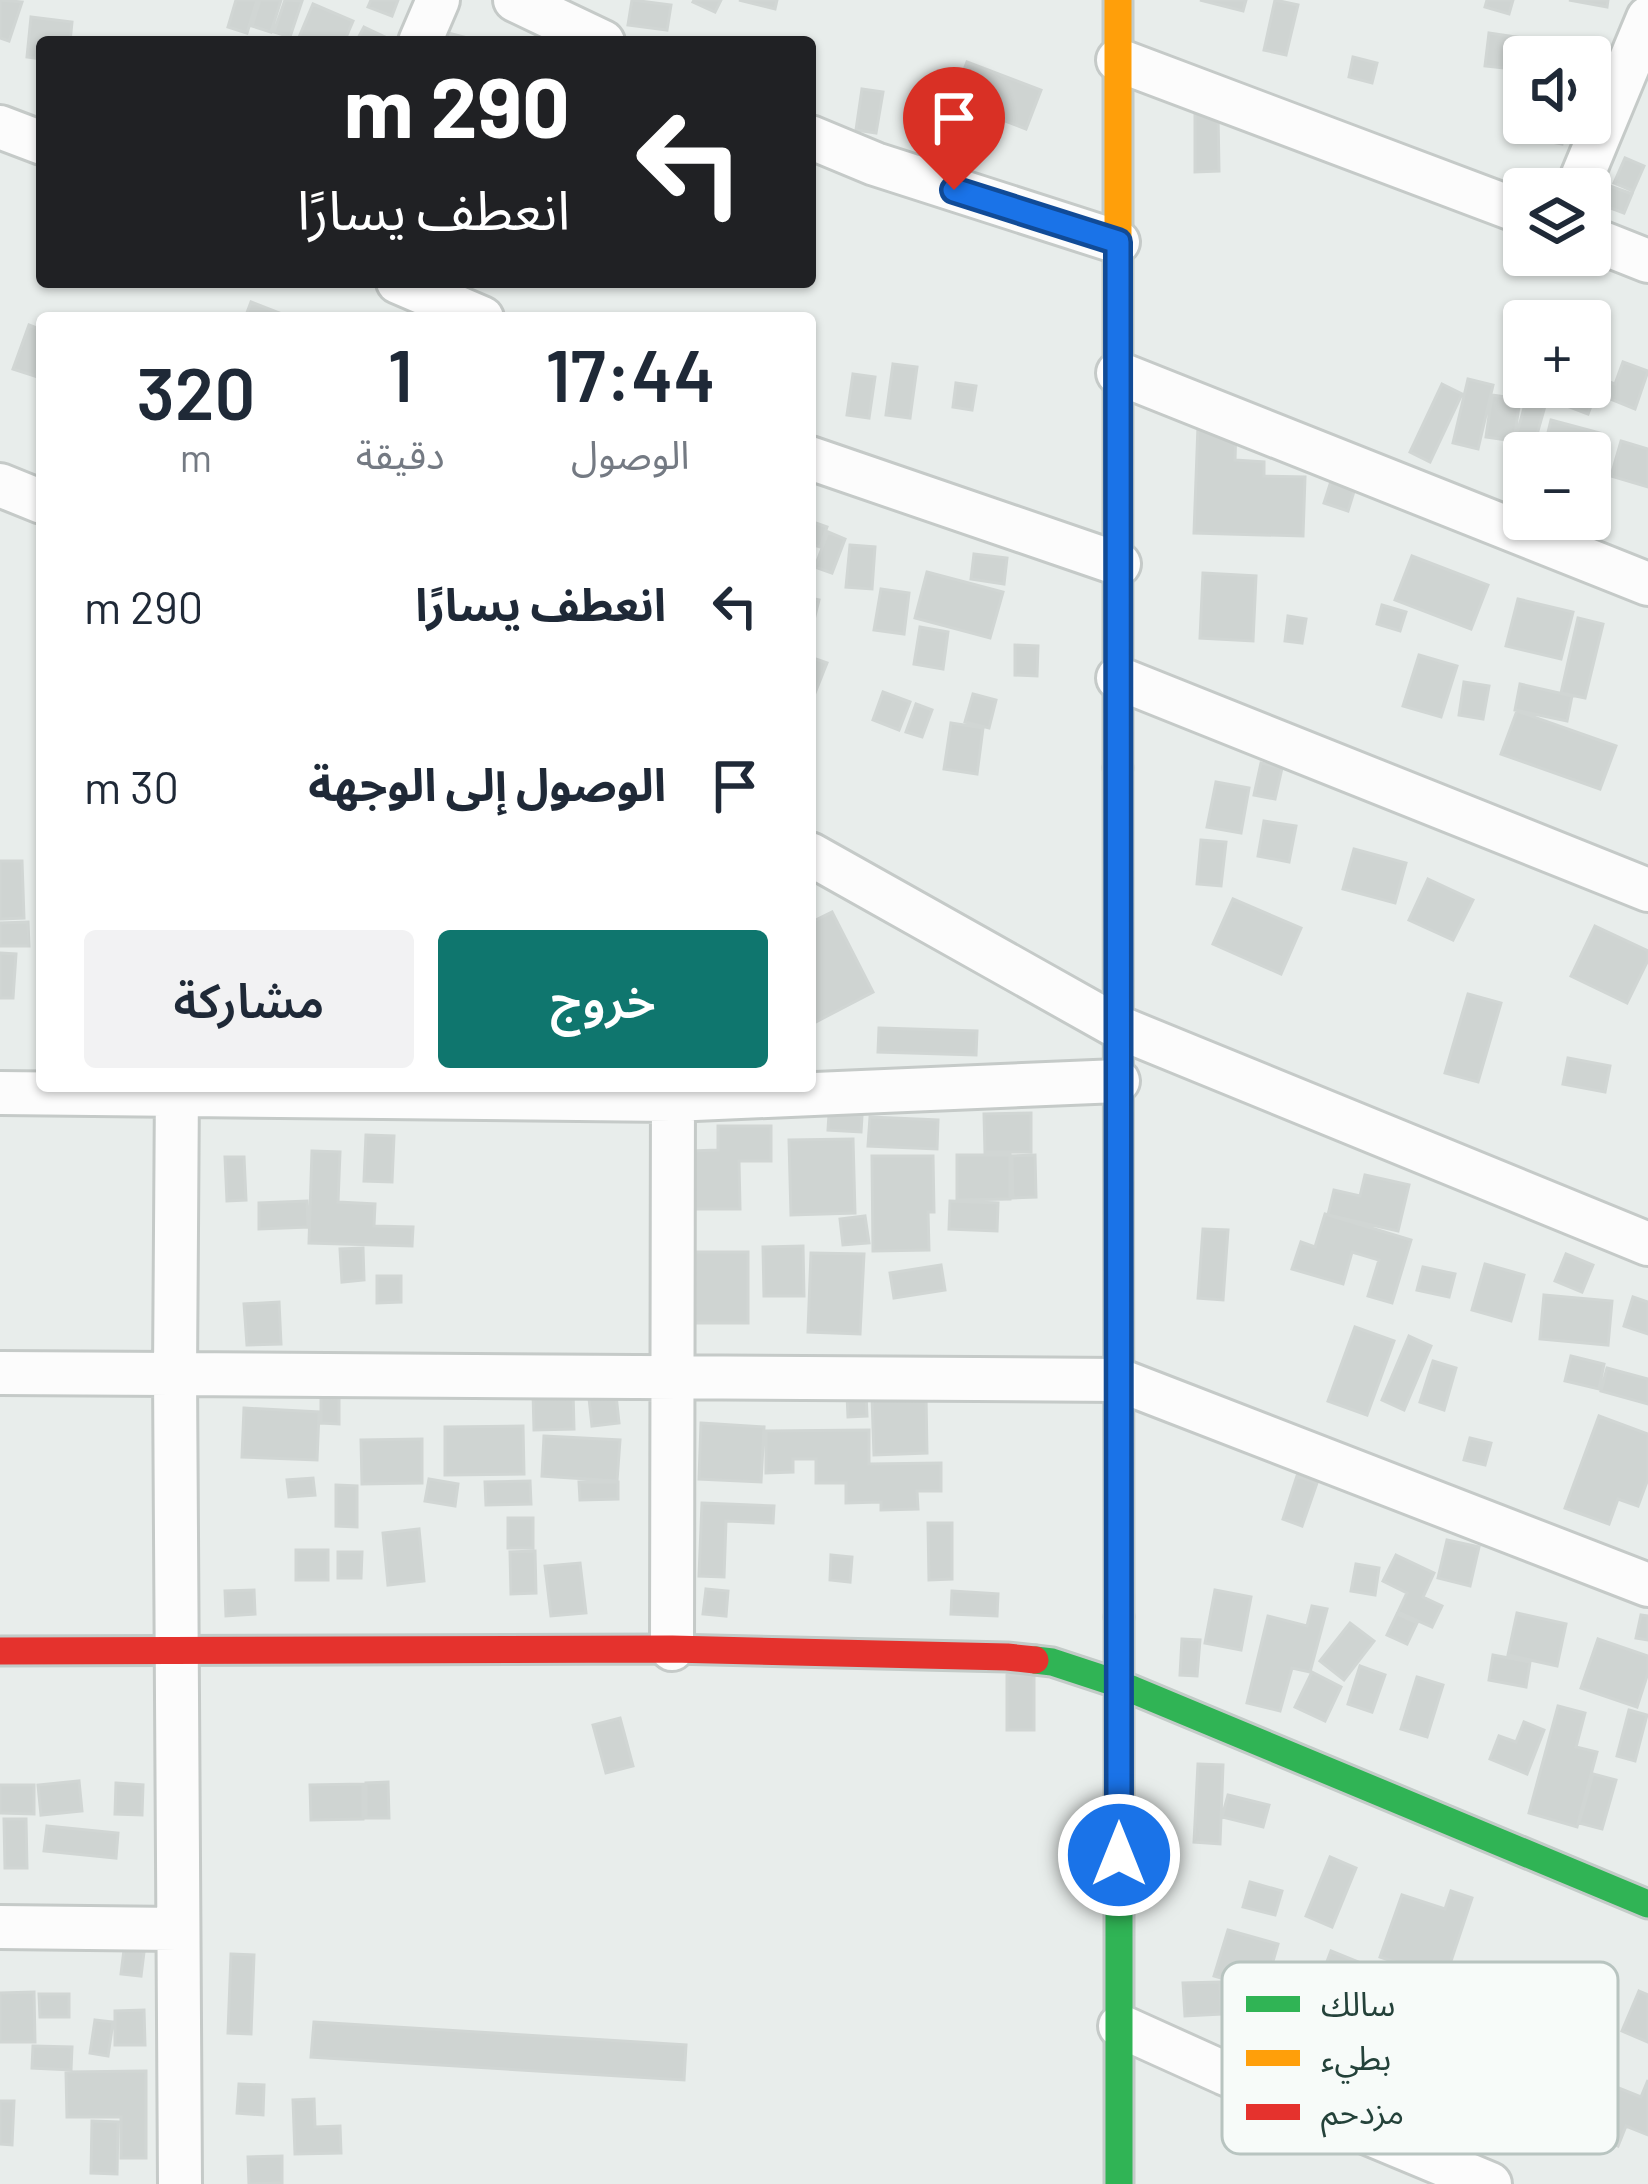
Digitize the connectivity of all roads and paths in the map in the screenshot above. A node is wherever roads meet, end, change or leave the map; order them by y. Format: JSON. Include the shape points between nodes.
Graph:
{"nodes":[{"id":1,"x":438,"y":0,"type":"edge"},
{"id":2,"x":515,"y":0,"type":"edge"},
{"id":3,"x":1118,"y":0,"type":"edge"},
{"id":4,"x":1648,"y":18,"type":"edge"},
{"id":5,"x":423,"y":36,"type":"edge"},
{"id":6,"x":590,"y":36,"type":"edge"},
{"id":7,"x":1118,"y":61,"type":"junction"},
{"id":8,"x":0,"y":127,"type":"edge"},
{"id":9,"x":816,"y":139,"type":"edge"},
{"id":10,"x":36,"y":141,"type":"edge"},
{"id":11,"x":1586,"y":168,"type":"edge"},
{"id":12,"x":1503,"y":205,"type":"edge"},
{"id":13,"x":1118,"y":242,"type":"junction"},
{"id":14,"x":1611,"y":246,"type":"edge"},
{"id":15,"x":1648,"y":261,"type":"edge"},
{"id":16,"x":412,"y":288,"type":"edge"},
{"id":17,"x":468,"y":312,"type":"edge"},
{"id":18,"x":1118,"y":373,"type":"junction"},
{"id":19,"x":816,"y":460,"type":"edge"},
{"id":20,"x":0,"y":485,"type":"edge"},
{"id":21,"x":36,"y":500,"type":"edge"},
{"id":22,"x":1119,"y":563,"type":"junction"},
{"id":23,"x":1648,"y":584,"type":"edge"},
{"id":24,"x":1118,"y":678,"type":"junction"},
{"id":25,"x":816,"y":857,"type":"edge"},
{"id":26,"x":1648,"y":890,"type":"edge"},
{"id":27,"x":1118,"y":1027,"type":"junction"},
{"id":28,"x":1118,"y":1081,"type":"junction"},
{"id":29,"x":816,"y":1089,"type":"edge"},
{"id":30,"x":88,"y":1092,"type":"edge"},
{"id":31,"x":177,"y":1092,"type":"edge"},
{"id":32,"x":507,"y":1092,"type":"edge"},
{"id":33,"x":709,"y":1092,"type":"edge"},
{"id":34,"x":672,"y":1093,"type":"edge"},
{"id":35,"x":0,"y":1094,"type":"edge"},
{"id":36,"x":1648,"y":1244,"type":"edge"},
{"id":37,"x":0,"y":1372,"type":"edge"},
{"id":38,"x":175,"y":1372,"type":"junction"},
{"id":39,"x":673,"y":1376,"type":"junction"},
{"id":40,"x":1119,"y":1381,"type":"junction"},
{"id":41,"x":1648,"y":1585,"type":"edge"},
{"id":42,"x":672,"y":1649,"type":"junction"},
{"id":43,"x":0,"y":1651,"type":"edge"},
{"id":44,"x":178,"y":1651,"type":"junction"},
{"id":45,"x":1119,"y":1684,"type":"junction"},
{"id":46,"x":1648,"y":1904,"type":"edge"},
{"id":47,"x":0,"y":1928,"type":"edge"},
{"id":48,"x":177,"y":1929,"type":"junction"},
{"id":49,"x":1120,"y":2026,"type":"junction"},
{"id":50,"x":1222,"y":2072,"type":"edge"},
{"id":51,"x":1418,"y":2154,"type":"edge"},
{"id":52,"x":180,"y":2184,"type":"edge"},
{"id":53,"x":1119,"y":2184,"type":"edge"},
{"id":54,"x":1490,"y":2184,"type":"edge"}],
"edges":[{"from":1,"to":5,"type":"street"},
{"from":2,"to":6,"type":"street"},
{"from":3,"to":7,"type":"street"},
{"from":4,"to":11,"type":"street"},
{"from":7,"to":12,"type":"street"},
{"from":7,"to":13,"type":"street"},
{"from":8,"to":10,"type":"street"},
{"from":9,"to":13,"type":"street"},
{"from":13,"to":18,"type":"street"},
{"from":14,"to":15,"type":"street"},
{"from":16,"to":17,"type":"street"},
{"from":18,"to":22,"type":"street"},
{"from":18,"to":23,"type":"street"},
{"from":19,"to":22,"type":"street"},
{"from":20,"to":21,"type":"street"},
{"from":22,"to":24,"type":"street"},
{"from":24,"to":26,"type":"street"},
{"from":24,"to":27,"type":"street"},
{"from":25,"to":27,"type":"street"},
{"from":27,"to":28,"type":"street"},
{"from":27,"to":36,"type":"street"},
{"from":28,"to":29,"type":"street"},
{"from":28,"to":40,"type":"street"},
{"from":30,"to":35,"type":"street"},
{"from":31,"to":38,"type":"street"},
{"from":32,"to":34,"type":"street"},
{"from":33,"to":34,"type":"street"},
{"from":34,"to":39,"type":"street"},
{"from":37,"to":38,"type":"street"},
{"from":38,"to":39,"type":"street"},
{"from":38,"to":44,"type":"street"},
{"from":39,"to":40,"type":"street"},
{"from":39,"to":42,"type":"street"},
{"from":40,"to":41,"type":"street"},
{"from":40,"to":45,"type":"street"},
{"from":42,"to":44,"type":"street"},
{"from":42,"to":45,"type":"street","via":[[1007,1657]]},
{"from":43,"to":44,"type":"street"},
{"from":44,"to":48,"type":"street"},
{"from":45,"to":46,"type":"street"},
{"from":45,"to":49,"type":"street"},
{"from":47,"to":48,"type":"street"},
{"from":48,"to":52,"type":"street"},
{"from":49,"to":50,"type":"street"},
{"from":49,"to":53,"type":"street"},
{"from":51,"to":54,"type":"street"}]}
